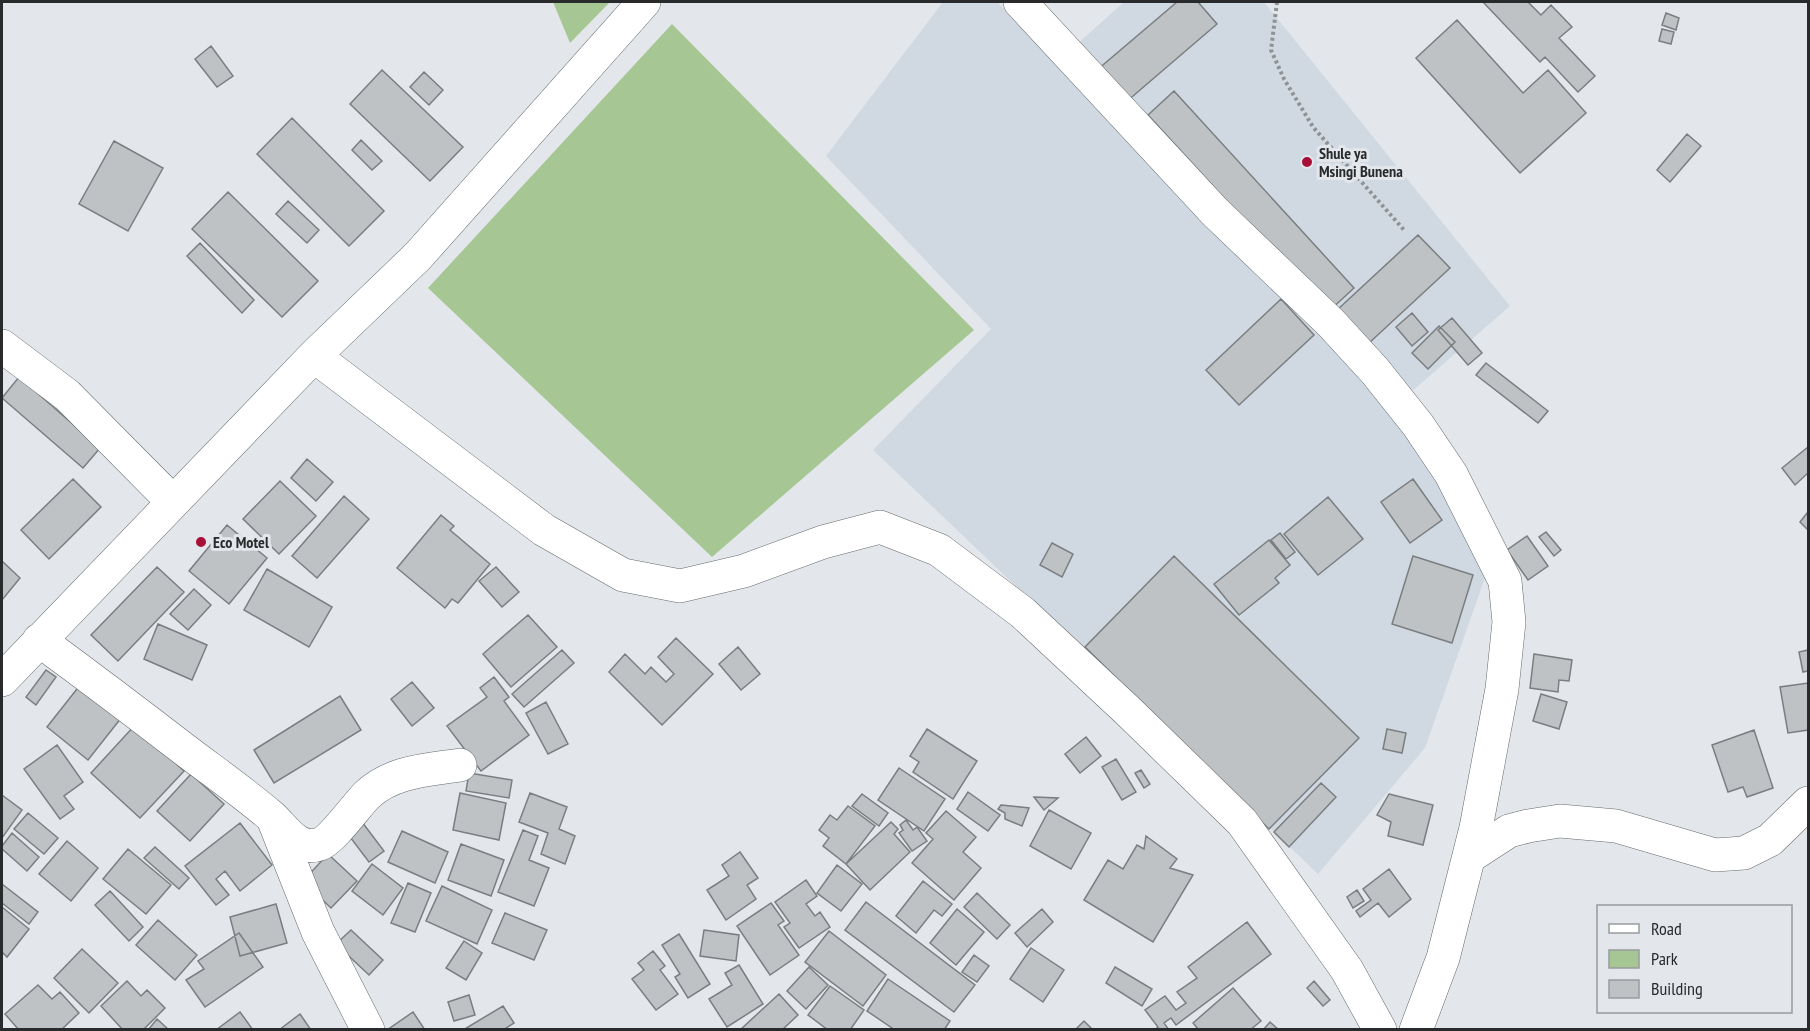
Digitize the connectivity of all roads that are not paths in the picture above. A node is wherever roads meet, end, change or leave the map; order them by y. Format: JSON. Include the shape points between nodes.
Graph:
{"nodes":[{"id":1,"x":644,"y":2,"type":"edge"},
{"id":2,"x":1020,"y":2,"type":"edge"},
{"id":3,"x":2,"y":346,"type":"edge"},
{"id":4,"x":314,"y":356,"type":"junction"},
{"id":5,"x":173,"y":502,"type":"junction"},
{"id":6,"x":39,"y":640,"type":"junction"},
{"id":7,"x":2,"y":680,"type":"edge"},
{"id":8,"x":460,"y":765,"type":"dead end"},
{"id":9,"x":1809,"y":803,"type":"edge"},
{"id":10,"x":273,"y":818,"type":"junction"},
{"id":11,"x":1469,"y":857,"type":"junction"},
{"id":12,"x":368,"y":1029,"type":"edge"},
{"id":13,"x":1380,"y":1029,"type":"edge"},
{"id":14,"x":1416,"y":1029,"type":"edge"}],
"edges":[{"from":1,"to":4,"type":"street","via":[[418,256]]},
{"from":2,"to":11,"type":"street","via":[[1215,212],[1331,323],[1375,371],[1451,474],[1504,581],[1509,622],[1502,689]]},
{"from":3,"to":5,"type":"street","via":[[68,395]]},
{"from":4,"to":5,"type":"street"},
{"from":4,"to":13,"type":"street","via":[[544,530],[623,575],[680,586],[744,571],[823,542],[880,527],[939,550],[1023,613],[1242,822],[1347,970]]},
{"from":5,"to":6,"type":"street"},
{"from":6,"to":7,"type":"street"},
{"from":6,"to":10,"type":"street"},
{"from":8,"to":10,"type":"street","via":[[383,782],[321,844],[307,846],[292,839]]},
{"from":9,"to":11,"type":"street","via":[[1770,840],[1744,853],[1715,855],[1616,826],[1560,821],[1509,831]]},
{"from":10,"to":12,"type":"street","via":[[318,932]]},
{"from":11,"to":14,"type":"street","via":[[1443,958]]}]}
